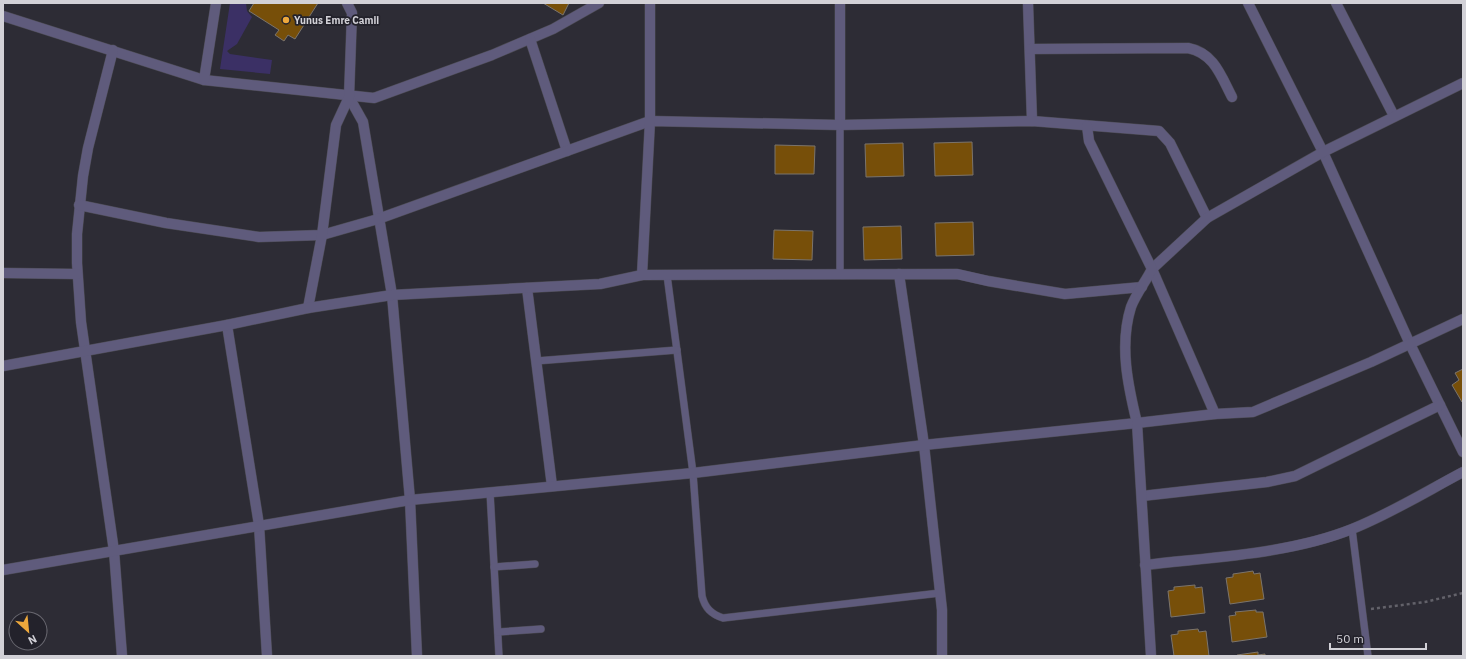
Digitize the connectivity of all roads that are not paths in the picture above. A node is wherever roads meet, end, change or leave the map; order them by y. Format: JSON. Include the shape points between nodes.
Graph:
{"nodes":[{"id":1,"x":216,"y":3,"type":"edge"},
{"id":2,"x":347,"y":3,"type":"edge"},
{"id":3,"x":599,"y":3,"type":"edge"},
{"id":4,"x":650,"y":3,"type":"edge"},
{"id":5,"x":840,"y":3,"type":"edge"},
{"id":6,"x":1028,"y":3,"type":"edge"},
{"id":7,"x":1248,"y":3,"type":"edge"},
{"id":8,"x":1336,"y":3,"type":"edge"},
{"id":9,"x":3,"y":16,"type":"edge"},
{"id":10,"x":530,"y":39,"type":"junction"},
{"id":11,"x":1030,"y":49,"type":"junction"},
{"id":12,"x":113,"y":50,"type":"junction"},
{"id":13,"x":204,"y":80,"type":"junction"},
{"id":14,"x":1463,"y":83,"type":"edge"},
{"id":15,"x":349,"y":97,"type":"junction"},
{"id":16,"x":1232,"y":97,"type":"dead end"},
{"id":17,"x":1394,"y":116,"type":"junction"},
{"id":18,"x":650,"y":120,"type":"junction"},
{"id":19,"x":1032,"y":121,"type":"junction"},
{"id":20,"x":840,"y":125,"type":"junction"},
{"id":21,"x":1087,"y":126,"type":"junction"},
{"id":22,"x":567,"y":151,"type":"junction"},
{"id":23,"x":1323,"y":152,"type":"junction"},
{"id":24,"x":80,"y":205,"type":"junction"},
{"id":25,"x":1207,"y":218,"type":"junction"},
{"id":26,"x":378,"y":219,"type":"junction"},
{"id":27,"x":322,"y":235,"type":"junction"},
{"id":28,"x":1152,"y":269,"type":"junction"},
{"id":29,"x":3,"y":274,"type":"edge"},
{"id":30,"x":77,"y":274,"type":"junction"},
{"id":31,"x":840,"y":274,"type":"junction"},
{"id":32,"x":899,"y":274,"type":"junction"},
{"id":33,"x":642,"y":275,"type":"junction"},
{"id":34,"x":667,"y":275,"type":"junction"},
{"id":35,"x":1142,"y":287,"type":"junction"},
{"id":36,"x":527,"y":288,"type":"junction"},
{"id":37,"x":392,"y":295,"type":"junction"},
{"id":38,"x":308,"y":308,"type":"junction"},
{"id":39,"x":1463,"y":319,"type":"edge"},
{"id":40,"x":227,"y":325,"type":"junction"},
{"id":41,"x":1410,"y":344,"type":"junction"},
{"id":42,"x":677,"y":350,"type":"junction"},
{"id":43,"x":85,"y":351,"type":"junction"},
{"id":44,"x":536,"y":361,"type":"junction"},
{"id":45,"x":3,"y":366,"type":"edge"},
{"id":46,"x":1440,"y":405,"type":"junction"},
{"id":47,"x":1215,"y":414,"type":"junction"},
{"id":48,"x":1137,"y":423,"type":"junction"},
{"id":49,"x":924,"y":445,"type":"junction"},
{"id":50,"x":1463,"y":452,"type":"edge"},
{"id":51,"x":1463,"y":472,"type":"edge"},
{"id":52,"x":693,"y":473,"type":"junction"},
{"id":53,"x":552,"y":486,"type":"junction"},
{"id":54,"x":490,"y":492,"type":"junction"},
{"id":55,"x":1142,"y":496,"type":"junction"},
{"id":56,"x":410,"y":500,"type":"junction"},
{"id":57,"x":259,"y":525,"type":"junction"},
{"id":58,"x":1352,"y":529,"type":"junction"},
{"id":59,"x":114,"y":551,"type":"junction"},
{"id":60,"x":535,"y":564,"type":"dead end"},
{"id":61,"x":1145,"y":566,"type":"junction"},
{"id":62,"x":494,"y":567,"type":"junction"},
{"id":63,"x":3,"y":570,"type":"edge"},
{"id":64,"x":940,"y":593,"type":"junction"},
{"id":65,"x":541,"y":629,"type":"dead end"},
{"id":66,"x":498,"y":632,"type":"junction"},
{"id":67,"x":122,"y":656,"type":"edge"},
{"id":68,"x":267,"y":656,"type":"edge"},
{"id":69,"x":417,"y":656,"type":"edge"},
{"id":70,"x":499,"y":656,"type":"edge"},
{"id":71,"x":942,"y":656,"type":"edge"},
{"id":72,"x":1151,"y":656,"type":"edge"},
{"id":73,"x":1368,"y":656,"type":"edge"}],
"edges":[{"from":1,"to":13,"type":"street"},
{"from":2,"to":15,"type":"street","via":[[352,13]]},
{"from":3,"to":10,"type":"street"},
{"from":4,"to":18,"type":"street"},
{"from":5,"to":20,"type":"street"},
{"from":6,"to":11,"type":"street"},
{"from":7,"to":23,"type":"street"},
{"from":8,"to":17,"type":"street"},
{"from":9,"to":12,"type":"street"},
{"from":10,"to":15,"type":"street","via":[[374,98]]},
{"from":10,"to":22,"type":"street"},
{"from":11,"to":16,"type":"street","via":[[1197,50],[1212,61]]},
{"from":11,"to":19,"type":"street"},
{"from":12,"to":13,"type":"street"},
{"from":12,"to":24,"type":"street","via":[[88,148]]},
{"from":13,"to":15,"type":"street"},
{"from":14,"to":17,"type":"street"},
{"from":15,"to":26,"type":"street","via":[[363,122]]},
{"from":15,"to":27,"type":"street","via":[[336,125]]},
{"from":17,"to":23,"type":"street"},
{"from":18,"to":20,"type":"street"},
{"from":18,"to":22,"type":"street"},
{"from":18,"to":33,"type":"street"},
{"from":19,"to":20,"type":"street"},
{"from":19,"to":21,"type":"street"},
{"from":20,"to":31,"type":"lane"},
{"from":21,"to":25,"type":"street","via":[[1159,131],[1170,143]]},
{"from":21,"to":28,"type":"street","via":[[1089,141]]},
{"from":22,"to":26,"type":"street"},
{"from":23,"to":25,"type":"street"},
{"from":23,"to":41,"type":"street"},
{"from":24,"to":27,"type":"street","via":[[166,223],[259,237]]},
{"from":24,"to":30,"type":"street"},
{"from":25,"to":28,"type":"street"},
{"from":26,"to":27,"type":"street"},
{"from":26,"to":37,"type":"street"},
{"from":27,"to":38,"type":"street"},
{"from":28,"to":35,"type":"street"},
{"from":28,"to":47,"type":"street"},
{"from":29,"to":30,"type":"street"},
{"from":30,"to":43,"type":"street"},
{"from":31,"to":32,"type":"street"},
{"from":31,"to":34,"type":"street"},
{"from":32,"to":35,"type":"street","via":[[957,274],[1065,294]]},
{"from":32,"to":49,"type":"street"},
{"from":33,"to":34,"type":"street"},
{"from":33,"to":36,"type":"street","via":[[600,284]]},
{"from":34,"to":42,"type":"lane"},
{"from":35,"to":48,"type":"street","via":[[1131,307],[1125,341],[1129,389]]},
{"from":36,"to":37,"type":"street"},
{"from":36,"to":44,"type":"street"},
{"from":37,"to":38,"type":"street"},
{"from":37,"to":56,"type":"street"},
{"from":38,"to":40,"type":"street"},
{"from":39,"to":41,"type":"street"},
{"from":40,"to":43,"type":"street"},
{"from":40,"to":57,"type":"street"},
{"from":41,"to":46,"type":"street"},
{"from":41,"to":47,"type":"street","via":[[1253,412]]},
{"from":42,"to":44,"type":"lane"},
{"from":42,"to":52,"type":"lane"},
{"from":43,"to":45,"type":"street"},
{"from":43,"to":59,"type":"street"},
{"from":44,"to":53,"type":"street"},
{"from":46,"to":50,"type":"street"},
{"from":46,"to":55,"type":"street","via":[[1294,476],[1267,482]]},
{"from":47,"to":48,"type":"street"},
{"from":48,"to":49,"type":"street"},
{"from":48,"to":55,"type":"street"},
{"from":49,"to":52,"type":"street"},
{"from":49,"to":64,"type":"street"},
{"from":51,"to":58,"type":"street"},
{"from":52,"to":53,"type":"street"},
{"from":52,"to":64,"type":"lane","via":[[702,596],[707,608],[716,616],[723,618]]},
{"from":53,"to":54,"type":"street"},
{"from":54,"to":56,"type":"street"},
{"from":54,"to":62,"type":"lane"},
{"from":55,"to":61,"type":"street"},
{"from":56,"to":57,"type":"street"},
{"from":56,"to":69,"type":"street"},
{"from":57,"to":59,"type":"street"},
{"from":57,"to":68,"type":"street"},
{"from":58,"to":61,"type":"street","via":[[1286,548]]},
{"from":58,"to":73,"type":"lane"},
{"from":59,"to":63,"type":"street"},
{"from":59,"to":67,"type":"street"},
{"from":60,"to":62,"type":"lane"},
{"from":61,"to":72,"type":"street"},
{"from":62,"to":66,"type":"lane"},
{"from":64,"to":71,"type":"street"},
{"from":65,"to":66,"type":"lane"},
{"from":66,"to":70,"type":"lane"}]}
